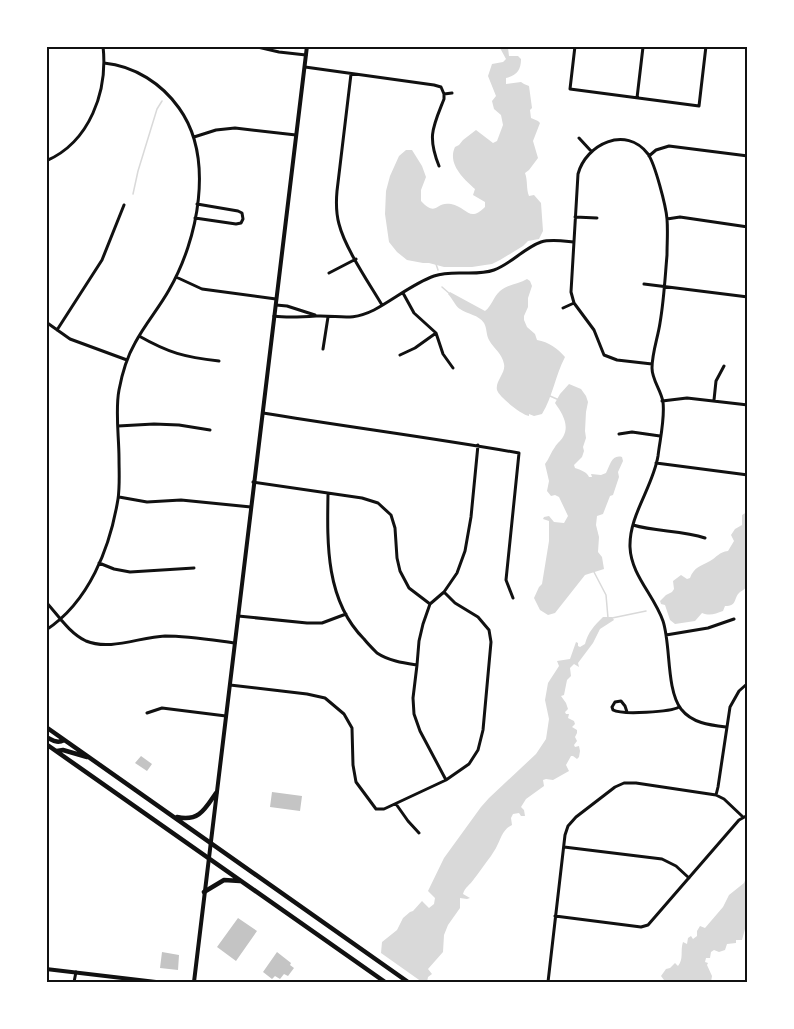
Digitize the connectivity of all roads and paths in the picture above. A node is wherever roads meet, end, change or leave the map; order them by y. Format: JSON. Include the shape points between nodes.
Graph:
{"nodes":[{"id":1,"x":103,"y":46,"type":"edge"},
{"id":2,"x":253,"y":46,"type":"edge"},
{"id":3,"x":307,"y":46,"type":"edge"},
{"id":4,"x":575,"y":46,"type":"edge"},
{"id":5,"x":648,"y":46,"type":"edge"},
{"id":6,"x":706,"y":46,"type":"edge"},
{"id":7,"x":641,"y":47,"type":"edge"},
{"id":8,"x":306,"y":55,"type":"junction"},
{"id":9,"x":104,"y":63,"type":"junction"},
{"id":10,"x":305,"y":68,"type":"junction"},
{"id":11,"x":351,"y":74,"type":"junction"},
{"id":12,"x":452,"y":93,"type":"dead end"},
{"id":13,"x":444,"y":94,"type":"junction"},
{"id":14,"x":637,"y":98,"type":"junction"},
{"id":15,"x":296,"y":135,"type":"junction"},
{"id":16,"x":194,"y":137,"type":"junction"},
{"id":17,"x":579,"y":138,"type":"dead end"},
{"id":18,"x":591,"y":151,"type":"junction"},
{"id":19,"x":649,"y":156,"type":"junction"},
{"id":20,"x":747,"y":156,"type":"edge"},
{"id":21,"x":46,"y":161,"type":"edge"},
{"id":22,"x":439,"y":166,"type":"dead end"},
{"id":23,"x":197,"y":204,"type":"junction"},
{"id":24,"x":124,"y":205,"type":"dead end"},
{"id":25,"x":575,"y":217,"type":"junction"},
{"id":26,"x":195,"y":218,"type":"junction"},
{"id":27,"x":597,"y":218,"type":"dead end"},
{"id":28,"x":667,"y":219,"type":"junction"},
{"id":29,"x":747,"y":227,"type":"edge"},
{"id":30,"x":573,"y":242,"type":"junction"},
{"id":31,"x":356,"y":259,"type":"junction"},
{"id":32,"x":329,"y":273,"type":"dead end"},
{"id":33,"x":176,"y":277,"type":"junction"},
{"id":34,"x":644,"y":284,"type":"dead end"},
{"id":35,"x":665,"y":286,"type":"junction"},
{"id":36,"x":403,"y":293,"type":"junction"},
{"id":37,"x":747,"y":297,"type":"edge"},
{"id":38,"x":276,"y":299,"type":"junction"},
{"id":39,"x":574,"y":303,"type":"junction"},
{"id":40,"x":276,"y":305,"type":"junction"},
{"id":41,"x":382,"y":305,"type":"junction"},
{"id":42,"x":563,"y":308,"type":"dead end"},
{"id":43,"x":274,"y":316,"type":"junction"},
{"id":44,"x":316,"y":316,"type":"junction"},
{"id":45,"x":328,"y":317,"type":"junction"},
{"id":46,"x":46,"y":322,"type":"edge"},
{"id":47,"x":57,"y":330,"type":"junction"},
{"id":48,"x":436,"y":333,"type":"junction"},
{"id":49,"x":139,"y":336,"type":"junction"},
{"id":50,"x":323,"y":349,"type":"dead end"},
{"id":51,"x":400,"y":355,"type":"dead end"},
{"id":52,"x":127,"y":360,"type":"junction"},
{"id":53,"x":219,"y":362,"type":"dead end"},
{"id":54,"x":652,"y":364,"type":"junction"},
{"id":55,"x":724,"y":366,"type":"dead end"},
{"id":56,"x":453,"y":368,"type":"dead end"},
{"id":57,"x":714,"y":400,"type":"junction"},
{"id":58,"x":662,"y":401,"type":"junction"},
{"id":59,"x":747,"y":405,"type":"edge"},
{"id":60,"x":262,"y":413,"type":"junction"},
{"id":61,"x":118,"y":426,"type":"junction"},
{"id":62,"x":210,"y":430,"type":"dead end"},
{"id":63,"x":619,"y":434,"type":"dead end"},
{"id":64,"x":660,"y":436,"type":"junction"},
{"id":65,"x":478,"y":445,"type":"junction"},
{"id":66,"x":656,"y":463,"type":"junction"},
{"id":67,"x":747,"y":475,"type":"edge"},
{"id":68,"x":253,"y":482,"type":"junction"},
{"id":69,"x":328,"y":494,"type":"junction"},
{"id":70,"x":118,"y":497,"type":"junction"},
{"id":71,"x":251,"y":507,"type":"junction"},
{"id":72,"x":633,"y":525,"type":"junction"},
{"id":73,"x":705,"y":538,"type":"dead end"},
{"id":74,"x":99,"y":563,"type":"junction"},
{"id":75,"x":194,"y":568,"type":"dead end"},
{"id":76,"x":444,"y":592,"type":"junction"},
{"id":77,"x":513,"y":598,"type":"dead end"},
{"id":78,"x":46,"y":602,"type":"edge"},
{"id":79,"x":430,"y":604,"type":"junction"},
{"id":80,"x":346,"y":614,"type":"junction"},
{"id":81,"x":238,"y":616,"type":"junction"},
{"id":82,"x":61,"y":619,"type":"junction"},
{"id":83,"x":734,"y":619,"type":"dead end"},
{"id":84,"x":46,"y":630,"type":"edge"},
{"id":85,"x":666,"y":635,"type":"junction"},
{"id":86,"x":235,"y":643,"type":"junction"},
{"id":87,"x":417,"y":665,"type":"junction"},
{"id":88,"x":747,"y":683,"type":"edge"},
{"id":89,"x":230,"y":685,"type":"junction"},
{"id":90,"x":680,"y":707,"type":"junction"},
{"id":91,"x":627,"y":712,"type":"junction"},
{"id":92,"x":147,"y":713,"type":"dead end"},
{"id":93,"x":226,"y":716,"type":"junction"},
{"id":94,"x":46,"y":727,"type":"edge"},
{"id":95,"x":726,"y":727,"type":"junction"},
{"id":96,"x":46,"y":737,"type":"edge"},
{"id":97,"x":64,"y":740,"type":"junction"},
{"id":98,"x":46,"y":744,"type":"edge"},
{"id":99,"x":57,"y":752,"type":"junction"},
{"id":100,"x":92,"y":759,"type":"junction"},
{"id":101,"x":446,"y":780,"type":"junction"},
{"id":102,"x":216,"y":793,"type":"junction"},
{"id":103,"x":716,"y":795,"type":"junction"},
{"id":104,"x":396,"y":804,"type":"junction"},
{"id":105,"x":747,"y":815,"type":"edge"},
{"id":106,"x":173,"y":816,"type":"junction"},
{"id":107,"x":743,"y":817,"type":"junction"},
{"id":108,"x":419,"y":833,"type":"dead end"},
{"id":109,"x":210,"y":843,"type":"junction"},
{"id":110,"x":564,"y":847,"type":"junction"},
{"id":111,"x":208,"y":858,"type":"junction"},
{"id":112,"x":689,"y":878,"type":"junction"},
{"id":113,"x":242,"y":882,"type":"junction"},
{"id":114,"x":204,"y":892,"type":"junction"},
{"id":115,"x":555,"y":916,"type":"junction"},
{"id":116,"x":321,"y":922,"type":"junction"},
{"id":117,"x":314,"y":932,"type":"junction"},
{"id":118,"x":46,"y":969,"type":"edge"},
{"id":119,"x":76,"y":972,"type":"junction"},
{"id":120,"x":74,"y":982,"type":"edge"},
{"id":121,"x":156,"y":982,"type":"edge"},
{"id":122,"x":194,"y":982,"type":"edge"},
{"id":123,"x":385,"y":982,"type":"edge"},
{"id":124,"x":408,"y":982,"type":"edge"},
{"id":125,"x":548,"y":982,"type":"edge"}],
"edges":[{"from":1,"to":9,"type":"street"},
{"from":2,"to":8,"type":"street"},
{"from":3,"to":8,"type":"main road"},
{"from":4,"to":14,"type":"street","via":[[570,88]]},
{"from":5,"to":7,"type":"street"},
{"from":6,"to":14,"type":"street","via":[[699,106]]},
{"from":7,"to":14,"type":"street"},
{"from":8,"to":10,"type":"main road"},
{"from":9,"to":16,"type":"street","via":[[138,73],[161,88],[182,112]]},
{"from":9,"to":21,"type":"street","via":[[100,94],[85,129],[69,147]]},
{"from":10,"to":11,"type":"street"},
{"from":10,"to":15,"type":"main road"},
{"from":11,"to":13,"type":"street","via":[[438,86]]},
{"from":11,"to":31,"type":"street","via":[[336,201],[340,229]]},
{"from":12,"to":13,"type":"street"},
{"from":13,"to":22,"type":"street","via":[[432,133]]},
{"from":15,"to":16,"type":"street","via":[[235,128]]},
{"from":15,"to":38,"type":"main road"},
{"from":16,"to":23,"type":"street","via":[[199,166]]},
{"from":17,"to":18,"type":"street"},
{"from":18,"to":19,"type":"street","via":[[611,141],[625,140],[637,144]]},
{"from":18,"to":25,"type":"street","via":[[578,174]]},
{"from":19,"to":20,"type":"street","via":[[669,146]]},
{"from":19,"to":28,"type":"street"},
{"from":23,"to":26,"type":"street"},
{"from":23,"to":26,"type":"street","via":[[238,211],[243,219],[236,224]]},
{"from":24,"to":47,"type":"street","via":[[102,260]]},
{"from":25,"to":27,"type":"street"},
{"from":25,"to":30,"type":"street"},
{"from":26,"to":33,"type":"street"},
{"from":28,"to":29,"type":"street"},
{"from":28,"to":35,"type":"street"},
{"from":30,"to":36,"type":"street","via":[[536,244],[491,271],[436,275]]},
{"from":30,"to":39,"type":"street"},
{"from":31,"to":32,"type":"street"},
{"from":31,"to":41,"type":"street"},
{"from":33,"to":38,"type":"street","via":[[202,289]]},
{"from":33,"to":49,"type":"street"},
{"from":34,"to":35,"type":"street"},
{"from":35,"to":37,"type":"street"},
{"from":35,"to":54,"type":"street"},
{"from":36,"to":41,"type":"street"},
{"from":36,"to":48,"type":"street","via":[[414,313]]},
{"from":38,"to":40,"type":"main road"},
{"from":39,"to":42,"type":"street"},
{"from":39,"to":54,"type":"street","via":[[607,357]]},
{"from":40,"to":43,"type":"main road"},
{"from":40,"to":44,"type":"street"},
{"from":41,"to":45,"type":"street","via":[[354,317]]},
{"from":43,"to":44,"type":"street"},
{"from":43,"to":60,"type":"main road"},
{"from":44,"to":45,"type":"street"},
{"from":45,"to":50,"type":"street"},
{"from":46,"to":47,"type":"street"},
{"from":47,"to":52,"type":"street","via":[[75,341]]},
{"from":48,"to":51,"type":"street"},
{"from":48,"to":56,"type":"street"},
{"from":49,"to":52,"type":"street"},
{"from":49,"to":53,"type":"street","via":[[167,351]]},
{"from":52,"to":61,"type":"street","via":[[118,391]]},
{"from":54,"to":58,"type":"street"},
{"from":55,"to":57,"type":"street","via":[[716,381]]},
{"from":57,"to":58,"type":"street"},
{"from":57,"to":59,"type":"street"},
{"from":58,"to":64,"type":"street"},
{"from":60,"to":65,"type":"street"},
{"from":60,"to":68,"type":"main road"},
{"from":61,"to":62,"type":"street","via":[[179,425]]},
{"from":61,"to":70,"type":"street"},
{"from":63,"to":64,"type":"street"},
{"from":64,"to":66,"type":"street"},
{"from":65,"to":76,"type":"street","via":[[465,551]]},
{"from":65,"to":77,"type":"street","via":[[519,453],[506,580]]},
{"from":66,"to":67,"type":"street"},
{"from":66,"to":72,"type":"street"},
{"from":68,"to":69,"type":"street"},
{"from":68,"to":71,"type":"main road"},
{"from":69,"to":79,"type":"street","via":[[378,503],[391,515],[400,571],[410,588]]},
{"from":69,"to":80,"type":"street","via":[[332,577]]},
{"from":70,"to":71,"type":"street"},
{"from":70,"to":74,"type":"street"},
{"from":71,"to":81,"type":"main road"},
{"from":72,"to":73,"type":"street"},
{"from":72,"to":85,"type":"street","via":[[633,562],[660,613]]},
{"from":74,"to":75,"type":"street","via":[[130,572]]},
{"from":74,"to":82,"type":"street","via":[[83,594]]},
{"from":76,"to":79,"type":"street"},
{"from":76,"to":101,"type":"street","via":[[478,617],[489,630],[491,642],[478,750],[469,764]]},
{"from":78,"to":82,"type":"street"},
{"from":79,"to":87,"type":"street","via":[[418,641]]},
{"from":80,"to":81,"type":"street","via":[[322,623]]},
{"from":80,"to":87,"type":"street","via":[[355,630],[377,652],[394,661]]},
{"from":81,"to":86,"type":"main road"},
{"from":82,"to":84,"type":"street"},
{"from":82,"to":86,"type":"street","via":[[82,638],[100,644],[161,636]]},
{"from":83,"to":85,"type":"street"},
{"from":85,"to":90,"type":"street"},
{"from":86,"to":89,"type":"main road"},
{"from":87,"to":101,"type":"street","via":[[414,714]]},
{"from":88,"to":95,"type":"street","via":[[732,701]]},
{"from":89,"to":93,"type":"main road"},
{"from":89,"to":104,"type":"street","via":[[325,698],[345,714],[352,728],[356,782],[376,809]]},
{"from":90,"to":91,"type":"street"},
{"from":90,"to":95,"type":"street","via":[[697,722]]},
{"from":91,"to":91,"type":"street","via":[[621,701],[613,704],[616,712]]},
{"from":92,"to":93,"type":"street","via":[[162,708]]},
{"from":93,"to":102,"type":"main road"},
{"from":94,"to":97,"type":"highway"},
{"from":95,"to":103,"type":"street"},
{"from":96,"to":97,"type":"highway"},
{"from":97,"to":100,"type":"highway"},
{"from":98,"to":99,"type":"highway"},
{"from":99,"to":100,"type":"highway","via":[[63,750]]},
{"from":99,"to":111,"type":"highway"},
{"from":100,"to":106,"type":"highway"},
{"from":101,"to":104,"type":"street"},
{"from":102,"to":106,"type":"highway","via":[[196,817]]},
{"from":102,"to":109,"type":"main road"},
{"from":103,"to":107,"type":"street"},
{"from":103,"to":110,"type":"street","via":[[636,783],[619,785],[570,822]]},
{"from":104,"to":108,"type":"street"},
{"from":105,"to":107,"type":"street"},
{"from":106,"to":109,"type":"highway"},
{"from":107,"to":112,"type":"street"},
{"from":109,"to":111,"type":"main road"},
{"from":109,"to":116,"type":"highway"},
{"from":110,"to":112,"type":"street","via":[[662,859]]},
{"from":110,"to":115,"type":"street"},
{"from":111,"to":113,"type":"highway"},
{"from":111,"to":114,"type":"main road"},
{"from":112,"to":115,"type":"street","via":[[644,926]]},
{"from":113,"to":114,"type":"highway","via":[[224,880]]},
{"from":113,"to":117,"type":"highway"},
{"from":114,"to":122,"type":"main road"},
{"from":115,"to":125,"type":"street"},
{"from":116,"to":117,"type":"highway"},
{"from":116,"to":124,"type":"highway"},
{"from":117,"to":123,"type":"highway"},
{"from":118,"to":119,"type":"main road"},
{"from":119,"to":120,"type":"street"},
{"from":119,"to":121,"type":"main road"}]}
